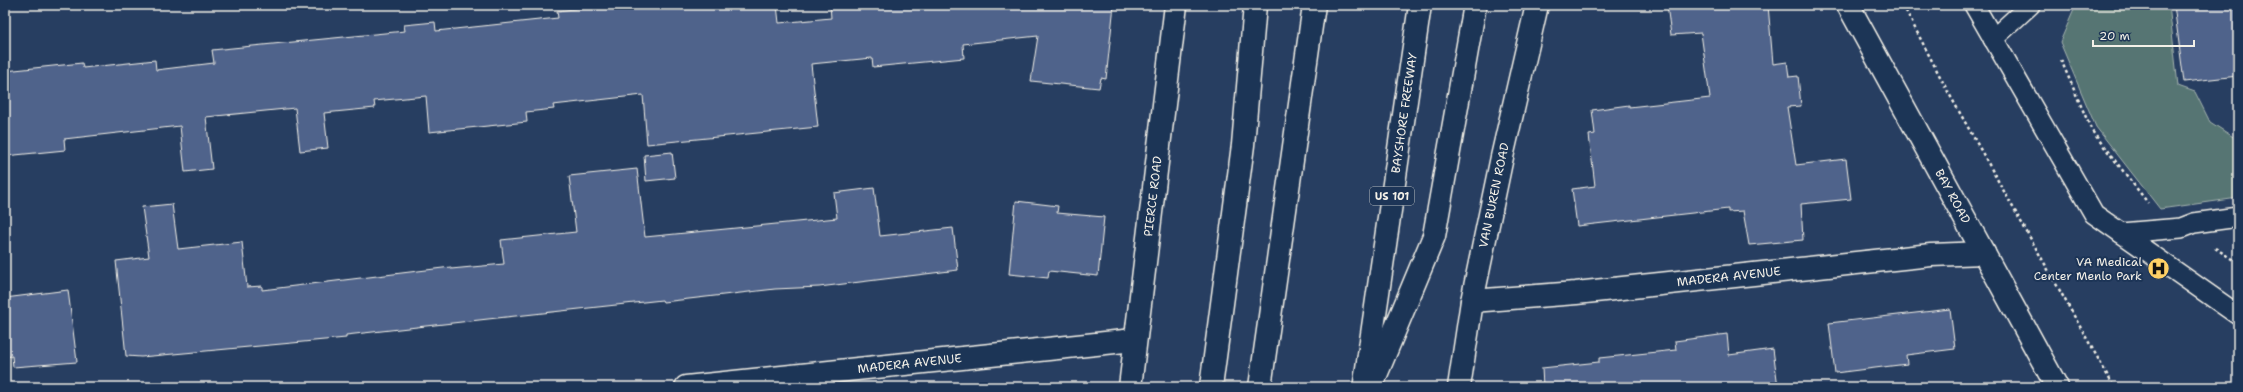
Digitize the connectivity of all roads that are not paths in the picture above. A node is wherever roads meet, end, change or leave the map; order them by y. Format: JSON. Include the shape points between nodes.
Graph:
{"nodes":[{"id":1,"x":1176,"y":5,"type":"edge"},
{"id":2,"x":1255,"y":5,"type":"edge"},
{"id":3,"x":1314,"y":5,"type":"edge"},
{"id":4,"x":1420,"y":5,"type":"edge"},
{"id":5,"x":1475,"y":5,"type":"edge"},
{"id":6,"x":1537,"y":5,"type":"edge"},
{"id":7,"x":1848,"y":5,"type":"edge"},
{"id":8,"x":1974,"y":5,"type":"edge"},
{"id":9,"x":2030,"y":5,"type":"edge"},
{"id":10,"x":1992,"y":39,"type":"junction"},
{"id":11,"x":2238,"y":217,"type":"edge"},
{"id":12,"x":2121,"y":233,"type":"junction"},
{"id":13,"x":1984,"y":253,"type":"junction"},
{"id":14,"x":1472,"y":301,"type":"junction"},
{"id":15,"x":2238,"y":315,"type":"edge"},
{"id":16,"x":1134,"y":340,"type":"junction"},
{"id":17,"x":686,"y":387,"type":"edge"},
{"id":18,"x":1130,"y":387,"type":"edge"},
{"id":19,"x":1211,"y":387,"type":"edge"},
{"id":20,"x":1260,"y":387,"type":"edge"},
{"id":21,"x":1364,"y":387,"type":"edge"},
{"id":22,"x":1371,"y":387,"type":"edge"},
{"id":23,"x":1459,"y":387,"type":"edge"},
{"id":24,"x":2057,"y":387,"type":"edge"}],
"edges":[{"from":1,"to":16,"type":"main road","name":"PIERCE ROAD","via":[[1157,173]]},
{"from":2,"to":19,"type":"main road","via":[[1243,145]]},
{"from":3,"to":20,"type":"main road"},
{"from":4,"to":21,"type":"main road","name":"BAYSHORE FREEWAY","number":"US 101"},
{"from":5,"to":22,"type":"main road","via":[[1434,236]]},
{"from":6,"to":14,"type":"main road","name":"VAN BUREN ROAD"},
{"from":7,"to":13,"type":"main road","name":"BAY ROAD"},
{"from":8,"to":10,"type":"lane"},
{"from":9,"to":10,"type":"lane"},
{"from":10,"to":12,"type":"lane","via":[[2094,214]]},
{"from":11,"to":12,"type":"lane","via":[[2194,223],[2181,228]]},
{"from":12,"to":15,"type":"lane"},
{"from":13,"to":14,"type":"main road","name":"MADERA AVENUE","via":[[1931,255],[1576,293]]},
{"from":13,"to":24,"type":"main road","name":"BAY ROAD"},
{"from":14,"to":23,"type":"main road","name":"VAN BUREN ROAD"},
{"from":16,"to":17,"type":"main road","name":"MADERA AVENUE"},
{"from":16,"to":18,"type":"main road","name":"PIERCE ROAD"}]}
